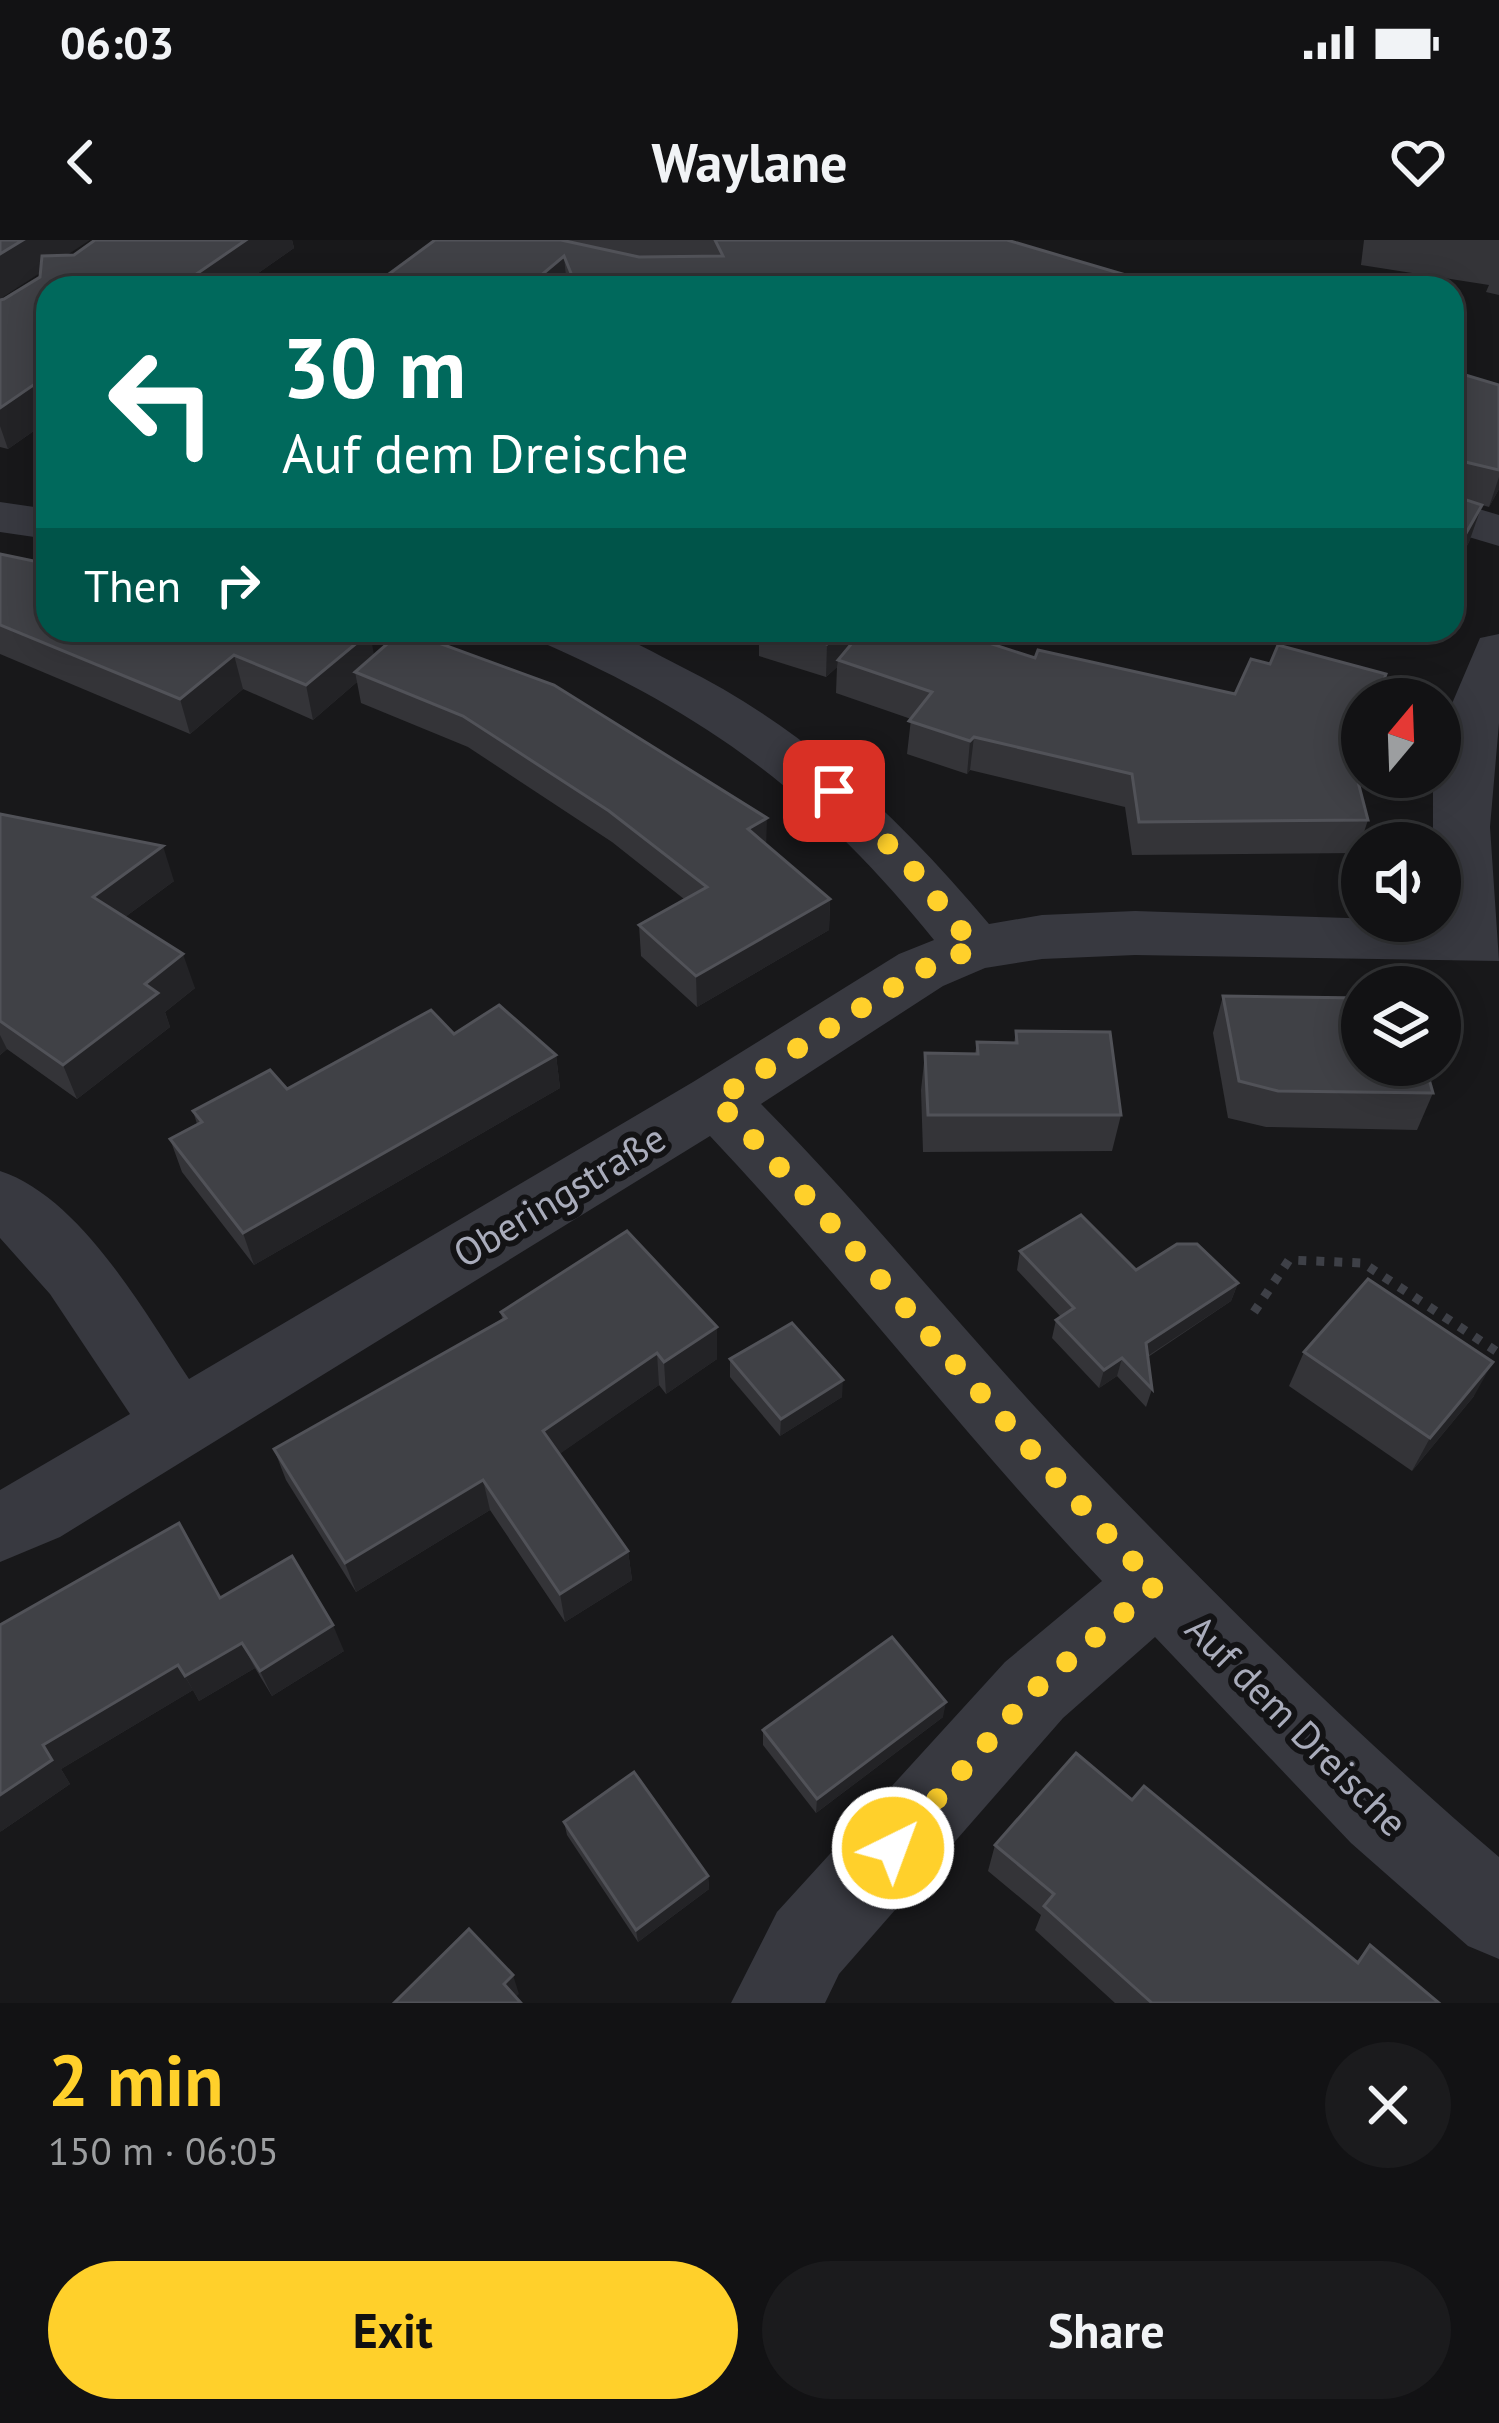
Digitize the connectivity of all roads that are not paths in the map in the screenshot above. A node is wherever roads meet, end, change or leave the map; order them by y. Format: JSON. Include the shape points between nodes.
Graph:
{"nodes":[{"id":1,"x":0,"y":517,"type":"edge"},
{"id":2,"x":1464,"y":520,"type":"edge"},
{"id":3,"x":36,"y":522,"type":"edge"},
{"id":4,"x":1499,"y":531,"type":"edge"},
{"id":5,"x":584,"y":642,"type":"edge"},
{"id":6,"x":1499,"y":650,"type":"edge"},
{"id":7,"x":1484,"y":939,"type":"edge"},
{"id":8,"x":975,"y":948,"type":"junction"},
{"id":9,"x":716,"y":1100,"type":"junction"},
{"id":10,"x":0,"y":1198,"type":"edge"},
{"id":11,"x":178,"y":1425,"type":"junction"},
{"id":12,"x":0,"y":1527,"type":"edge"},
{"id":13,"x":1156,"y":1585,"type":"junction"},
{"id":14,"x":1499,"y":1916,"type":"edge"},
{"id":15,"x":776,"y":2003,"type":"edge"}],
"edges":[{"from":1,"to":3,"type":"street"},
{"from":2,"to":4,"type":"street"},
{"from":5,"to":8,"type":"street","via":[[672,680],[755,729],[910,866]]},
{"from":6,"to":7,"type":"street","via":[[1462,753],[1459,842]]},
{"from":7,"to":8,"type":"street","name":"Oberingstraße","via":[[1135,933]]},
{"from":8,"to":9,"type":"street","name":"Oberingstraße","via":[[921,970]]},
{"from":9,"to":11,"type":"street","name":"Oberingstraße"},
{"from":9,"to":13,"type":"street","name":"Auf dem Dreische"},
{"from":10,"to":11,"type":"street","via":[[100,1306]]},
{"from":11,"to":12,"type":"street","name":"Oberingstraße"},
{"from":13,"to":14,"type":"street","name":"Auf dem Dreische","via":[[1381,1813]]},
{"from":13,"to":15,"type":"street","via":[[1034,1690],[808,1943]]}]}
